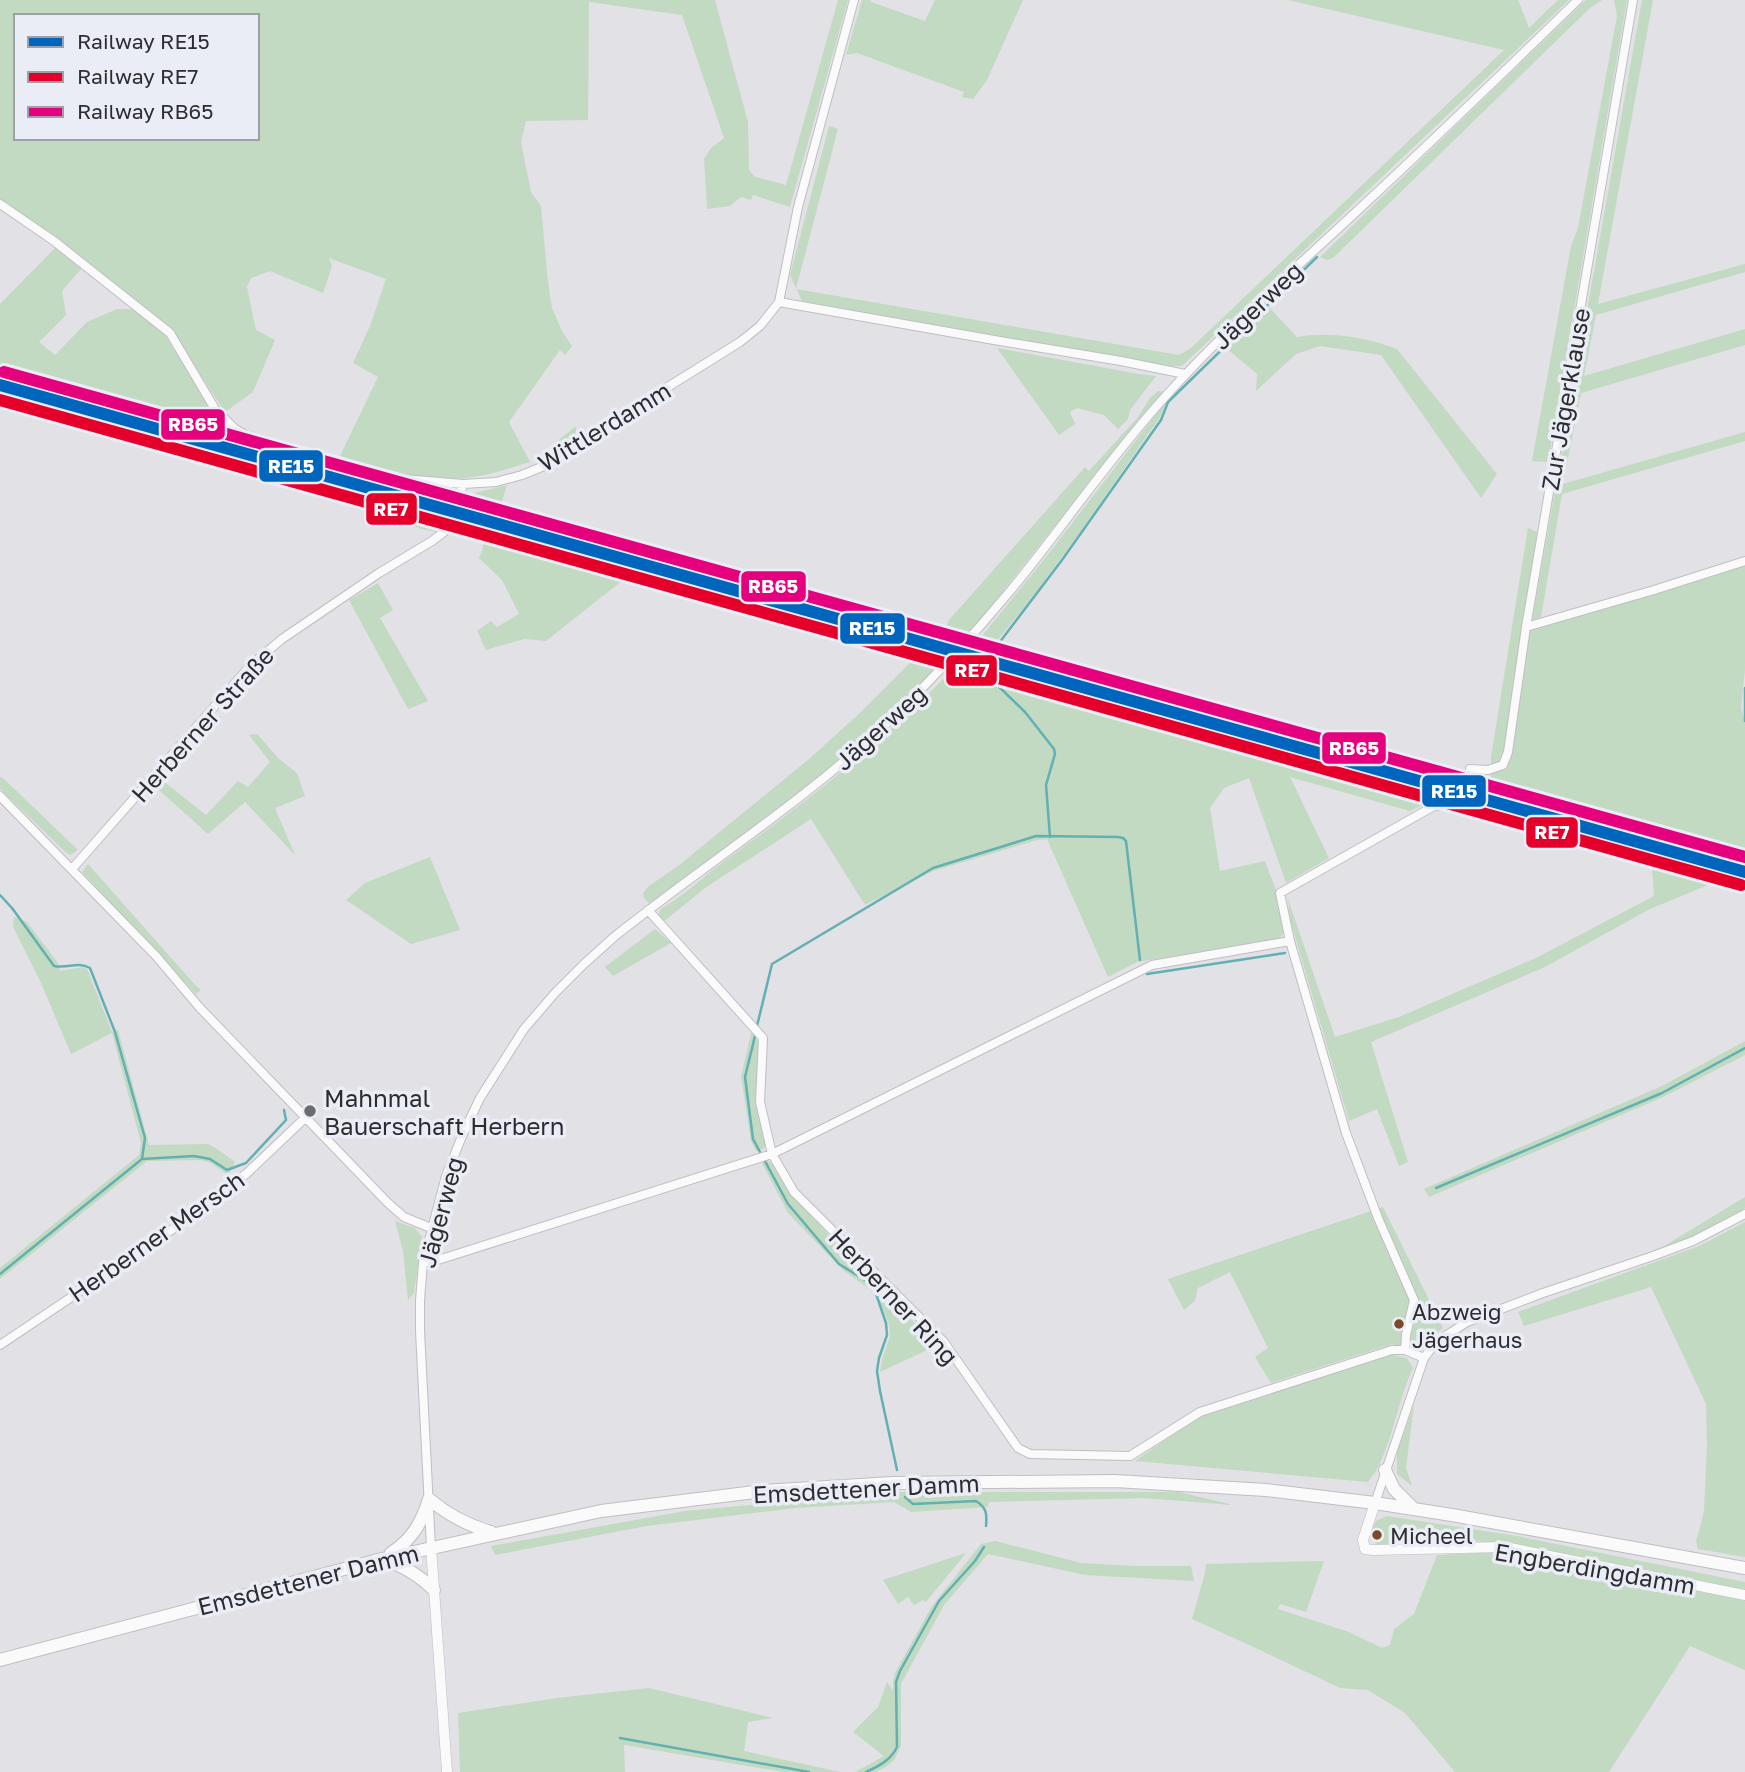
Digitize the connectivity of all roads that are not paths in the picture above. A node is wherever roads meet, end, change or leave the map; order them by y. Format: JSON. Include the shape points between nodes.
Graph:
{"nodes":[{"id":1,"x":854,"y":0,"type":"edge"},
{"id":2,"x":1578,"y":0,"type":"edge"},
{"id":3,"x":1633,"y":0,"type":"edge"},
{"id":4,"x":0,"y":204,"type":"edge"},
{"id":5,"x":779,"y":302,"type":"junction"},
{"id":6,"x":1185,"y":374,"type":"junction"},
{"id":7,"x":463,"y":484,"type":"junction"},
{"id":8,"x":457,"y":506,"type":"tunnel mouth"},
{"id":9,"x":450,"y":525,"type":"tunnel mouth"},
{"id":10,"x":1745,"y":561,"type":"edge"},
{"id":11,"x":1526,"y":627,"type":"junction"},
{"id":12,"x":1469,"y":769,"type":"dead end"},
{"id":13,"x":0,"y":796,"type":"edge"},
{"id":14,"x":1642,"y":860,"type":"dead end"},
{"id":15,"x":72,"y":869,"type":"junction"},
{"id":16,"x":648,"y":910,"type":"junction"},
{"id":17,"x":1290,"y":942,"type":"junction"},
{"id":18,"x":305,"y":1118,"type":"junction"},
{"id":19,"x":772,"y":1154,"type":"junction"},
{"id":20,"x":1745,"y":1214,"type":"edge"},
{"id":21,"x":431,"y":1228,"type":"junction"},
{"id":22,"x":423,"y":1263,"type":"junction"},
{"id":23,"x":0,"y":1345,"type":"edge"},
{"id":24,"x":1405,"y":1350,"type":"junction"},
{"id":25,"x":1424,"y":1358,"type":"junction"},
{"id":26,"x":1385,"y":1471,"type":"junction"},
{"id":27,"x":429,"y":1499,"type":"junction"},
{"id":28,"x":1375,"y":1503,"type":"junction"},
{"id":29,"x":1414,"y":1509,"type":"junction"},
{"id":30,"x":495,"y":1534,"type":"junction"},
{"id":31,"x":431,"y":1547,"type":"junction"},
{"id":32,"x":382,"y":1559,"type":"junction"},
{"id":33,"x":1745,"y":1568,"type":"edge"},
{"id":34,"x":434,"y":1590,"type":"junction"},
{"id":35,"x":1745,"y":1595,"type":"edge"},
{"id":36,"x":0,"y":1660,"type":"edge"},
{"id":37,"x":447,"y":1772,"type":"edge"}],
"edges":[{"from":1,"to":5,"type":"street","name":"Wittlerdamm","via":[[797,207]]},
{"from":2,"to":6,"type":"street","name":"Jägerweg"},
{"from":3,"to":11,"type":"street","name":"Zur Jägerklause"},
{"from":4,"to":7,"type":"street","name":"Wittlerdamm","via":[[170,333],[215,409],[235,429],[375,473]]},
{"from":5,"to":6,"type":"street"},
{"from":5,"to":7,"type":"street","name":"Wittlerdamm","via":[[740,342],[562,455],[522,475]]},
{"from":6,"to":16,"type":"street","name":"Jägerweg","via":[[937,674],[821,780]]},
{"from":7,"to":8,"type":"street"},
{"from":9,"to":15,"type":"street","name":"Herberner Straße","via":[[268,649]]},
{"from":10,"to":11,"type":"street"},
{"from":11,"to":12,"type":"street","name":"Zur Jägerklause","via":[[1503,765]]},
{"from":13,"to":15,"type":"street"},
{"from":14,"to":17,"type":"street","via":[[1445,805],[1434,806],[1280,892]]},
{"from":15,"to":18,"type":"street"},
{"from":16,"to":19,"type":"street","name":"Herberner Ring","via":[[763,1038],[760,1102]]},
{"from":16,"to":21,"type":"street","name":"Jägerweg","via":[[584,964],[524,1029],[462,1136]]},
{"from":17,"to":19,"type":"street","via":[[1152,965]]},
{"from":17,"to":24,"type":"street","via":[[1346,1133],[1414,1300]]},
{"from":18,"to":21,"type":"street","via":[[404,1217]]},
{"from":18,"to":23,"type":"street","name":"Herberner Mersch","via":[[246,1174],[173,1229]]},
{"from":19,"to":22,"type":"street"},
{"from":19,"to":24,"type":"street","name":"Herberner Ring","via":[[794,1192],[944,1342],[1018,1448],[1030,1454],[1130,1456],[1200,1412],[1392,1350]]},
{"from":20,"to":25,"type":"street","via":[[1673,1249],[1467,1322],[1436,1342]]},
{"from":21,"to":22,"type":"street","name":"Jägerweg"},
{"from":22,"to":27,"type":"street","name":"Jägerweg","via":[[419,1331]]},
{"from":24,"to":25,"type":"street"},
{"from":25,"to":26,"type":"street"},
{"from":26,"to":28,"type":"street"},
{"from":26,"to":29,"type":"main road","via":[[1394,1489]]},
{"from":27,"to":30,"type":"main road","via":[[463,1522]]},
{"from":27,"to":31,"type":"street","name":"Jägerweg"},
{"from":27,"to":32,"type":"main road","via":[[414,1534]]},
{"from":28,"to":29,"type":"main road","name":"Emsdettener Damm"},
{"from":28,"to":30,"type":"main road","name":"Emsdettener Damm","via":[[1266,1490],[1115,1481],[892,1483],[763,1491],[601,1511]]},
{"from":28,"to":35,"type":"street","name":"Engberdingdamm","via":[[1363,1540],[1365,1549],[1504,1547]]},
{"from":29,"to":33,"type":"main road","name":"Emsdettener Damm"},
{"from":30,"to":31,"type":"main road","name":"Emsdettener Damm"},
{"from":31,"to":32,"type":"main road","name":"Emsdettener Damm"},
{"from":31,"to":34,"type":"street"},
{"from":32,"to":34,"type":"main road","via":[[411,1571]]},
{"from":32,"to":36,"type":"main road","name":"Emsdettener Damm"},
{"from":34,"to":37,"type":"street"}]}
